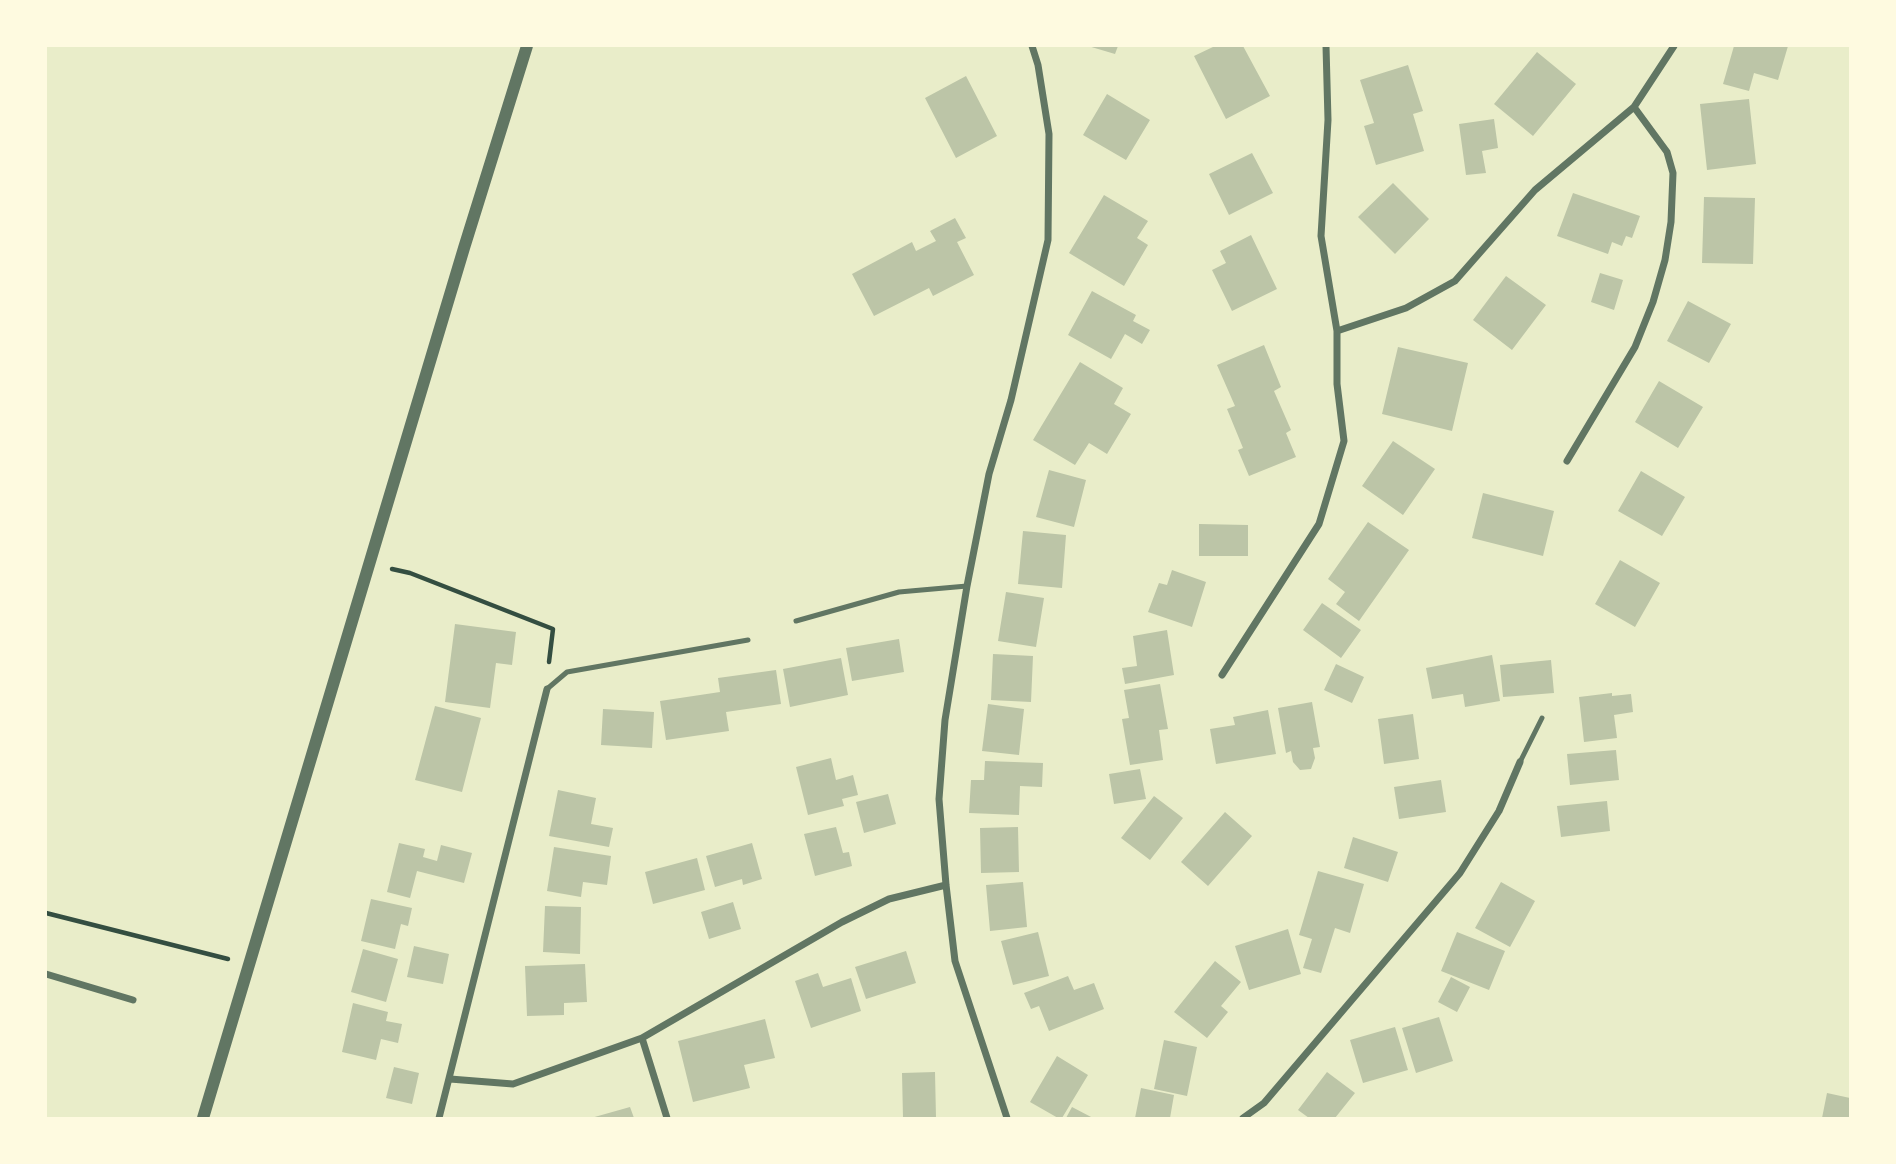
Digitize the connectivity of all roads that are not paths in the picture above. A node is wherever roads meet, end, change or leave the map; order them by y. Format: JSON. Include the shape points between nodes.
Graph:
{"nodes":[{"id":1,"x":527,"y":46,"type":"edge"},
{"id":2,"x":1032,"y":46,"type":"edge"},
{"id":3,"x":1326,"y":46,"type":"edge"},
{"id":4,"x":1674,"y":46,"type":"edge"},
{"id":5,"x":1634,"y":107,"type":"junction"},
{"id":6,"x":1337,"y":331,"type":"junction"},
{"id":7,"x":1567,"y":461,"type":"dead end"},
{"id":8,"x":967,"y":586,"type":"junction"},
{"id":9,"x":796,"y":621,"type":"dead end"},
{"id":10,"x":748,"y":640,"type":"dead end"},
{"id":11,"x":1222,"y":675,"type":"dead end"},
{"id":12,"x":547,"y":689,"type":"joint"},
{"id":13,"x":1542,"y":718,"type":"dead end"},
{"id":14,"x":1520,"y":762,"type":"joint"},
{"id":15,"x":946,"y":885,"type":"junction"},
{"id":16,"x":46,"y":974,"type":"edge"},
{"id":17,"x":133,"y":1000,"type":"dead end"},
{"id":18,"x":642,"y":1038,"type":"junction"},
{"id":19,"x":450,"y":1079,"type":"junction"},
{"id":20,"x":204,"y":1118,"type":"edge"},
{"id":21,"x":439,"y":1118,"type":"edge"},
{"id":22,"x":667,"y":1118,"type":"edge"},
{"id":23,"x":1007,"y":1118,"type":"edge"},
{"id":24,"x":1243,"y":1118,"type":"edge"}],
"edges":[{"from":1,"to":20,"type":"street"},
{"from":2,"to":8,"type":"street","via":[[1049,134],[1048,240],[989,474]]},
{"from":3,"to":6,"type":"street","via":[[1328,120],[1321,236]]},
{"from":4,"to":5,"type":"street"},
{"from":5,"to":6,"type":"street","via":[[1535,190],[1455,281],[1406,308]]},
{"from":5,"to":7,"type":"street","via":[[1667,152],[1673,173],[1665,260],[1635,347]]},
{"from":6,"to":11,"type":"street","via":[[1344,441],[1319,524]]},
{"from":8,"to":9,"type":"lane","via":[[899,592]]},
{"from":8,"to":15,"type":"street","via":[[945,720],[939,799]]},
{"from":10,"to":12,"type":"lane","via":[[567,673]]},
{"from":12,"to":19,"type":"street"},
{"from":13,"to":14,"type":"lane"},
{"from":14,"to":24,"type":"street","via":[[1499,811],[1460,873],[1264,1103]]},
{"from":15,"to":18,"type":"street","via":[[888,899],[842,922]]},
{"from":15,"to":23,"type":"street","via":[[955,961]]},
{"from":16,"to":17,"type":"street"},
{"from":18,"to":19,"type":"street","via":[[513,1084]]},
{"from":18,"to":22,"type":"street"},
{"from":19,"to":21,"type":"street"}]}
